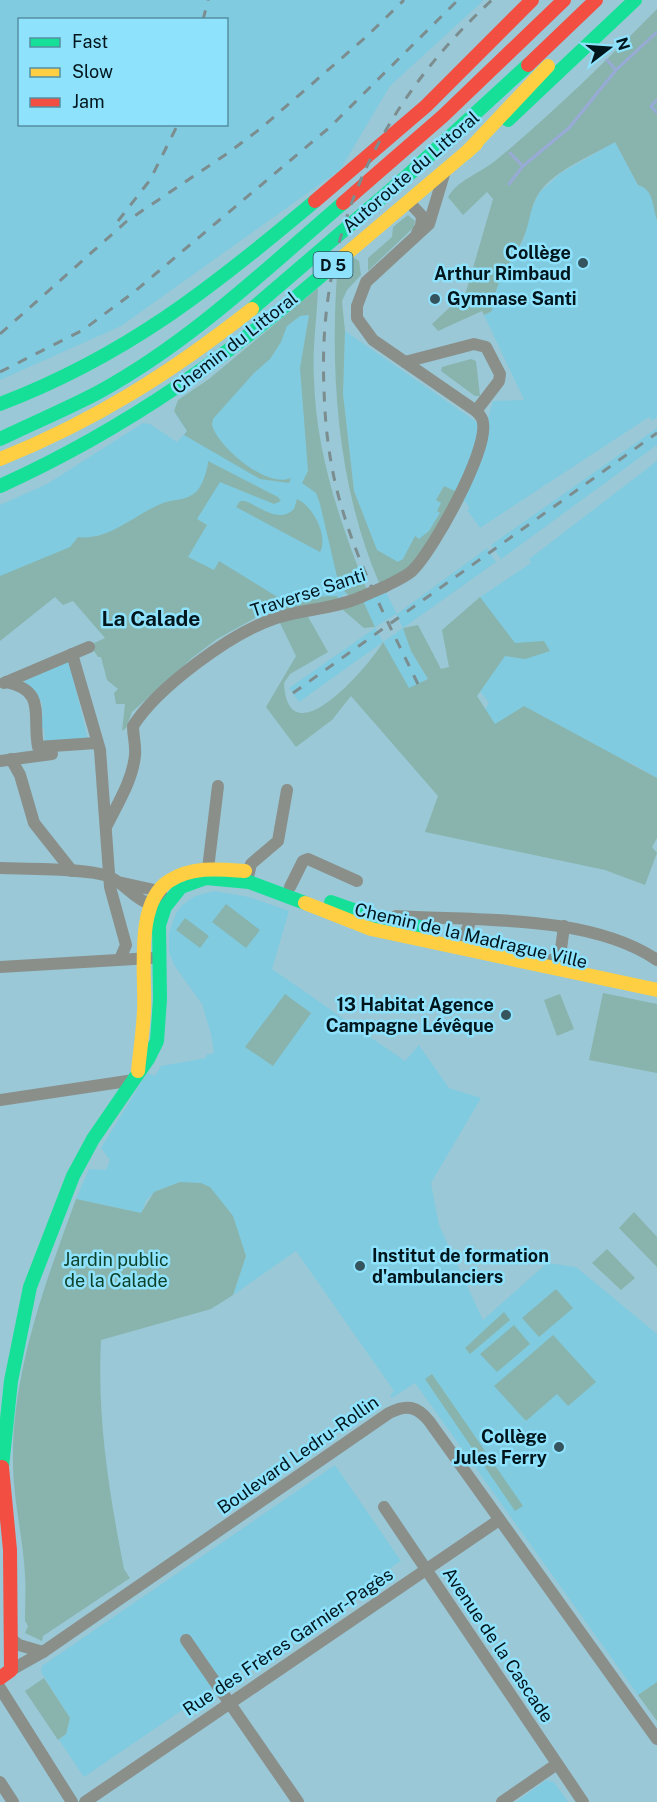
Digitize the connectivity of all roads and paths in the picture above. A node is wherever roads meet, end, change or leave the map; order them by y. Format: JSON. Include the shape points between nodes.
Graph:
{"nodes":[{"id":1,"x":532,"y":0,"type":"edge"},
{"id":2,"x":564,"y":0,"type":"edge"},
{"id":3,"x":596,"y":0,"type":"edge"},
{"id":4,"x":613,"y":0,"type":"edge"},
{"id":5,"x":635,"y":0,"type":"edge"},
{"id":6,"x":466,"y":153,"type":"junction"},
{"id":7,"x":445,"y":169,"type":"junction"},
{"id":8,"x":408,"y":201,"type":"junction"},
{"id":9,"x":412,"y":242,"type":"junction"},
{"id":10,"x":405,"y":362,"type":"junction"},
{"id":11,"x":0,"y":404,"type":"edge"},
{"id":12,"x":476,"y":411,"type":"junction"},
{"id":13,"x":0,"y":439,"type":"edge"},
{"id":14,"x":0,"y":459,"type":"edge"},
{"id":15,"x":0,"y":486,"type":"edge"},
{"id":16,"x":89,"y":647,"type":"dead end"},
{"id":17,"x":72,"y":654,"type":"junction"},
{"id":18,"x":3,"y":683,"type":"edge"},
{"id":19,"x":98,"y":747,"type":"junction"},
{"id":20,"x":6,"y":760,"type":"edge"},
{"id":21,"x":219,"y":786,"type":"dead end"},
{"id":22,"x":287,"y":790,"type":"dead end"},
{"id":23,"x":107,"y":825,"type":"junction"},
{"id":24,"x":0,"y":868,"type":"edge"},
{"id":25,"x":72,"y":871,"type":"junction"},
{"id":26,"x":207,"y":872,"type":"junction"},
{"id":27,"x":248,"y":876,"type":"junction"},
{"id":28,"x":113,"y":879,"type":"junction"},
{"id":29,"x":357,"y":881,"type":"dead end"},
{"id":30,"x":290,"y":887,"type":"junction"},
{"id":31,"x":162,"y":897,"type":"junction"},
{"id":32,"x":150,"y":904,"type":"junction"},
{"id":33,"x":471,"y":920,"type":"junction"},
{"id":34,"x":383,"y":925,"type":"junction"},
{"id":35,"x":564,"y":926,"type":"junction"},
{"id":36,"x":464,"y":937,"type":"junction"},
{"id":37,"x":501,"y":956,"type":"junction"},
{"id":38,"x":560,"y":957,"type":"junction"},
{"id":39,"x":142,"y":958,"type":"junction"},
{"id":40,"x":120,"y":959,"type":"junction"},
{"id":41,"x":158,"y":959,"type":"junction"},
{"id":42,"x":516,"y":959,"type":"junction"},
{"id":43,"x":657,"y":960,"type":"edge"},
{"id":44,"x":0,"y":967,"type":"edge"},
{"id":45,"x":657,"y":978,"type":"edge"},
{"id":46,"x":657,"y":990,"type":"edge"},
{"id":47,"x":136,"y":1076,"type":"junction"},
{"id":48,"x":0,"y":1100,"type":"edge"},
{"id":49,"x":1,"y":1433,"type":"edge"},
{"id":50,"x":384,"y":1507,"type":"dead end"},
{"id":51,"x":499,"y":1520,"type":"junction"},
{"id":52,"x":5,"y":1549,"type":"edge"},
{"id":53,"x":426,"y":1569,"type":"junction"},
{"id":54,"x":11,"y":1639,"type":"junction"},
{"id":55,"x":186,"y":1640,"type":"dead end"},
{"id":56,"x":43,"y":1652,"type":"junction"},
{"id":57,"x":6,"y":1674,"type":"edge"},
{"id":58,"x":0,"y":1688,"type":"edge"},
{"id":59,"x":230,"y":1703,"type":"junction"},
{"id":60,"x":657,"y":1739,"type":"edge"},
{"id":61,"x":557,"y":1764,"type":"junction"},
{"id":62,"x":0,"y":1782,"type":"edge"},
{"id":63,"x":13,"y":1802,"type":"edge"},
{"id":64,"x":72,"y":1802,"type":"edge"},
{"id":65,"x":85,"y":1802,"type":"edge"},
{"id":66,"x":298,"y":1802,"type":"edge"},
{"id":67,"x":502,"y":1802,"type":"edge"},
{"id":68,"x":583,"y":1802,"type":"edge"}],
"edges":[{"from":1,"to":11,"type":"main road","via":[[426,106],[222,279],[114,351]]},
{"from":2,"to":13,"type":"main road","name":"Autoroute du Littoral","via":[[443,116],[228,303],[99,393]]},
{"from":3,"to":14,"type":"main road","name":"Autoroute du Littoral","via":[[440,148],[237,323],[143,390],[82,423]]},
{"from":4,"to":6,"type":"main road"},
{"from":5,"to":6,"type":"main road","name":"Chemin du Littoral","number":"D 5","via":[[529,103]]},
{"from":6,"to":7,"type":"main road","name":"Chemin du Littoral","number":"D 5"},
{"from":7,"to":8,"type":"main road","name":"Chemin du Littoral","number":"D 5"},
{"from":7,"to":9,"type":"street","via":[[429,224]]},
{"from":8,"to":9,"type":"street","via":[[422,216]]},
{"from":8,"to":15,"type":"main road","name":"Chemin du Littoral","number":"D 5","via":[[239,344],[148,409],[48,465]]},
{"from":9,"to":10,"type":"street","via":[[366,282],[357,306],[357,318],[364,331]]},
{"from":10,"to":12,"type":"street"},
{"from":10,"to":12,"type":"street","via":[[474,344],[486,347],[500,374],[499,381]]},
{"from":12,"to":23,"type":"street","name":"Traverse Santi","bridge":true,"via":[[483,422],[476,455],[453,510],[416,567],[404,577],[338,606],[261,624],[218,646],[182,676],[133,726],[133,765]]},
{"from":16,"to":17,"type":"street"},
{"from":17,"to":18,"type":"street"},
{"from":17,"to":19,"type":"street"},
{"from":18,"to":19,"type":"street","via":[[26,687],[33,695],[38,747]]},
{"from":19,"to":20,"type":"street"},
{"from":19,"to":23,"type":"street"},
{"from":20,"to":25,"type":"street","via":[[20,775],[34,824]]},
{"from":21,"to":26,"type":"street"},
{"from":22,"to":27,"type":"street","via":[[278,841],[251,864]]},
{"from":23,"to":28,"type":"street"},
{"from":24,"to":25,"type":"street"},
{"from":25,"to":28,"type":"street"},
{"from":26,"to":27,"type":"main road","name":"Chemin de la Madrague Ville"},
{"from":26,"to":31,"type":"main road","name":"Chemin de la Madrague Ville","via":[[185,872]]},
{"from":27,"to":30,"type":"main road","name":"Chemin de la Madrague Ville"},
{"from":27,"to":34,"type":"main road","name":"Chemin de la Madrague Ville","via":[[369,928]]},
{"from":28,"to":31,"type":"street"},
{"from":28,"to":32,"type":"street"},
{"from":28,"to":40,"type":"street","via":[[126,945]]},
{"from":29,"to":30,"type":"street","via":[[308,859],[303,861]]},
{"from":30,"to":34,"type":"main road","name":"Chemin de la Madrague Ville"},
{"from":31,"to":32,"type":"main road","name":"Chemin de la Madrague Ville"},
{"from":31,"to":41,"type":"main road"},
{"from":32,"to":39,"type":"main road","name":"Chemin de la Madrague Ville"},
{"from":33,"to":34,"type":"street","via":[[394,916]]},
{"from":33,"to":35,"type":"street"},
{"from":33,"to":36,"type":"street"},
{"from":34,"to":36,"type":"main road","name":"Chemin de la Madrague Ville"},
{"from":34,"to":37,"type":"main road","name":"Chemin de la Madrague Ville"},
{"from":35,"to":38,"type":"street"},
{"from":35,"to":43,"type":"street","via":[[629,944]]},
{"from":36,"to":37,"type":"street","via":[[469,944],[494,950]]},
{"from":36,"to":38,"type":"main road","name":"Chemin de la Madrague Ville"},
{"from":37,"to":42,"type":"main road","name":"Chemin de la Madrague Ville"},
{"from":38,"to":42,"type":"street","via":[[549,961]]},
{"from":38,"to":45,"type":"main road","name":"Chemin de la Madrague Ville"},
{"from":39,"to":40,"type":"street"},
{"from":39,"to":41,"type":"street"},
{"from":39,"to":47,"type":"main road","name":"Chemin de la Madrague Ville","via":[[144,994]]},
{"from":40,"to":44,"type":"street"},
{"from":41,"to":47,"type":"main road","via":[[157,1041]]},
{"from":42,"to":46,"type":"main road","name":"Chemin de la Madrague Ville"},
{"from":47,"to":48,"type":"street"},
{"from":47,"to":49,"type":"main road","via":[[73,1176],[30,1287]]},
{"from":49,"to":52,"type":"main road"},
{"from":50,"to":53,"type":"street","name":"Avenue de la Cascade"},
{"from":51,"to":53,"type":"street","name":"Rue des Frères Garnier-Pagès"},
{"from":51,"to":56,"type":"street","name":"Boulevard Ledru-Rollin","via":[[423,1414],[409,1406],[400,1407]]},
{"from":51,"to":60,"type":"street","name":"Boulevard Ledru-Rollin"},
{"from":52,"to":54,"type":"main road"},
{"from":53,"to":59,"type":"street","name":"Rue des Frères Garnier-Pagès"},
{"from":53,"to":61,"type":"street","name":"Avenue de la Cascade"},
{"from":54,"to":56,"type":"street"},
{"from":54,"to":57,"type":"main road"},
{"from":55,"to":59,"type":"street"},
{"from":56,"to":57,"type":"street","name":"Boulevard Ledru-Rollin"},
{"from":58,"to":64,"type":"street"},
{"from":59,"to":65,"type":"street","name":"Rue des Frères Garnier-Pagès"},
{"from":59,"to":66,"type":"street"},
{"from":61,"to":67,"type":"street"},
{"from":61,"to":68,"type":"street","name":"Avenue de la Cascade"},
{"from":62,"to":63,"type":"street"}]}
